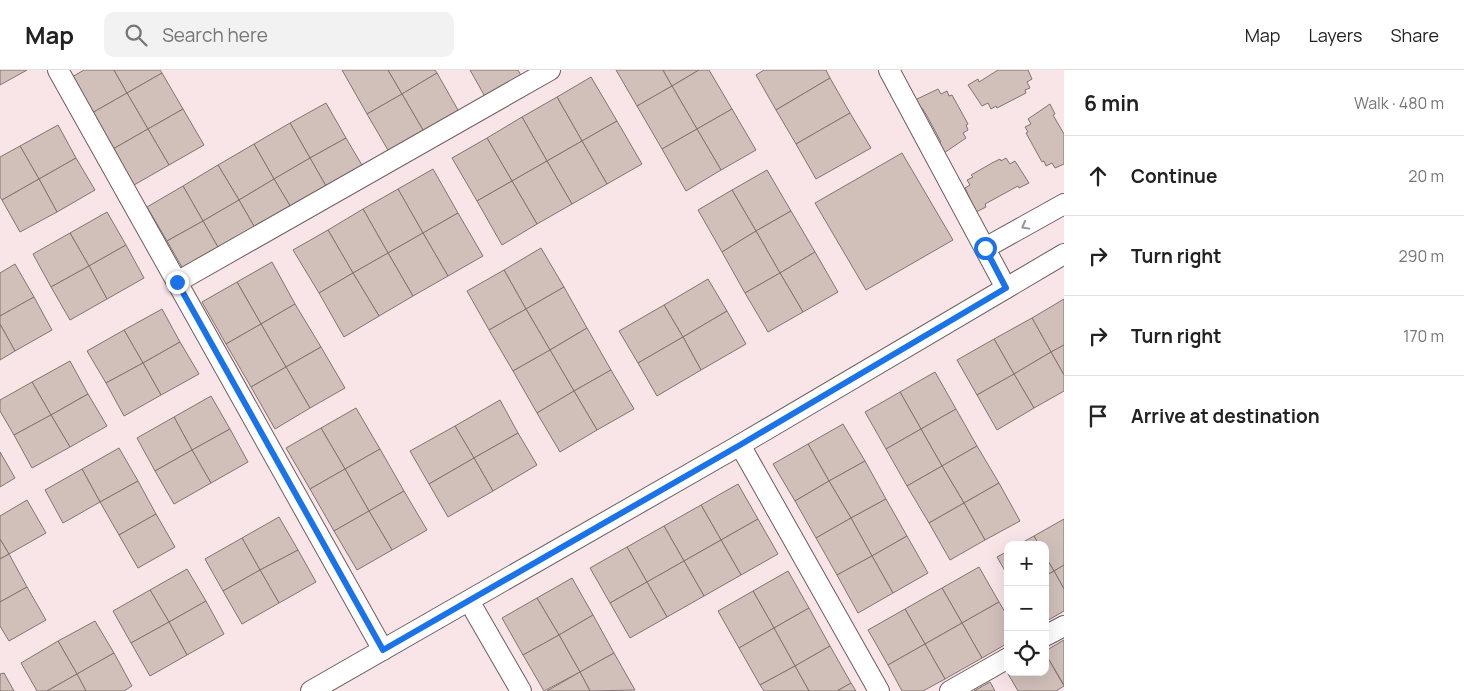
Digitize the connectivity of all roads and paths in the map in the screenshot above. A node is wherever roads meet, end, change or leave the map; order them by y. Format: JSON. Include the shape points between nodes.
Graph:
{"nodes":[{"id":1,"x":58,"y":70,"type":"edge"},
{"id":2,"x":550,"y":70,"type":"edge"},
{"id":3,"x":889,"y":70,"type":"edge"},
{"id":4,"x":1064,"y":204,"type":"edge"},
{"id":5,"x":985,"y":248,"type":"junction"},
{"id":6,"x":1064,"y":254,"type":"edge"},
{"id":7,"x":177,"y":282,"type":"junction"},
{"id":8,"x":1006,"y":288,"type":"junction"},
{"id":9,"x":740,"y":445,"type":"junction"},
{"id":10,"x":469,"y":601,"type":"junction"},
{"id":11,"x":1064,"y":626,"type":"edge"},
{"id":12,"x":1049,"y":634,"type":"edge"},
{"id":13,"x":383,"y":650,"type":"junction"},
{"id":14,"x":1004,"y":660,"type":"edge"},
{"id":15,"x":311,"y":691,"type":"edge"},
{"id":16,"x":521,"y":691,"type":"edge"},
{"id":17,"x":879,"y":691,"type":"edge"},
{"id":18,"x":950,"y":691,"type":"edge"}],
"edges":[{"from":1,"to":7,"type":"street"},
{"from":2,"to":7,"type":"street"},
{"from":3,"to":5,"type":"street"},
{"from":4,"to":5,"type":"street","one_way":true},
{"from":5,"to":8,"type":"street"},
{"from":6,"to":8,"type":"street"},
{"from":7,"to":13,"type":"street"},
{"from":8,"to":9,"type":"street"},
{"from":9,"to":10,"type":"street"},
{"from":9,"to":17,"type":"street"},
{"from":10,"to":13,"type":"street"},
{"from":10,"to":16,"type":"street"},
{"from":11,"to":12,"type":"street"},
{"from":13,"to":15,"type":"street"},
{"from":14,"to":18,"type":"street"}]}
